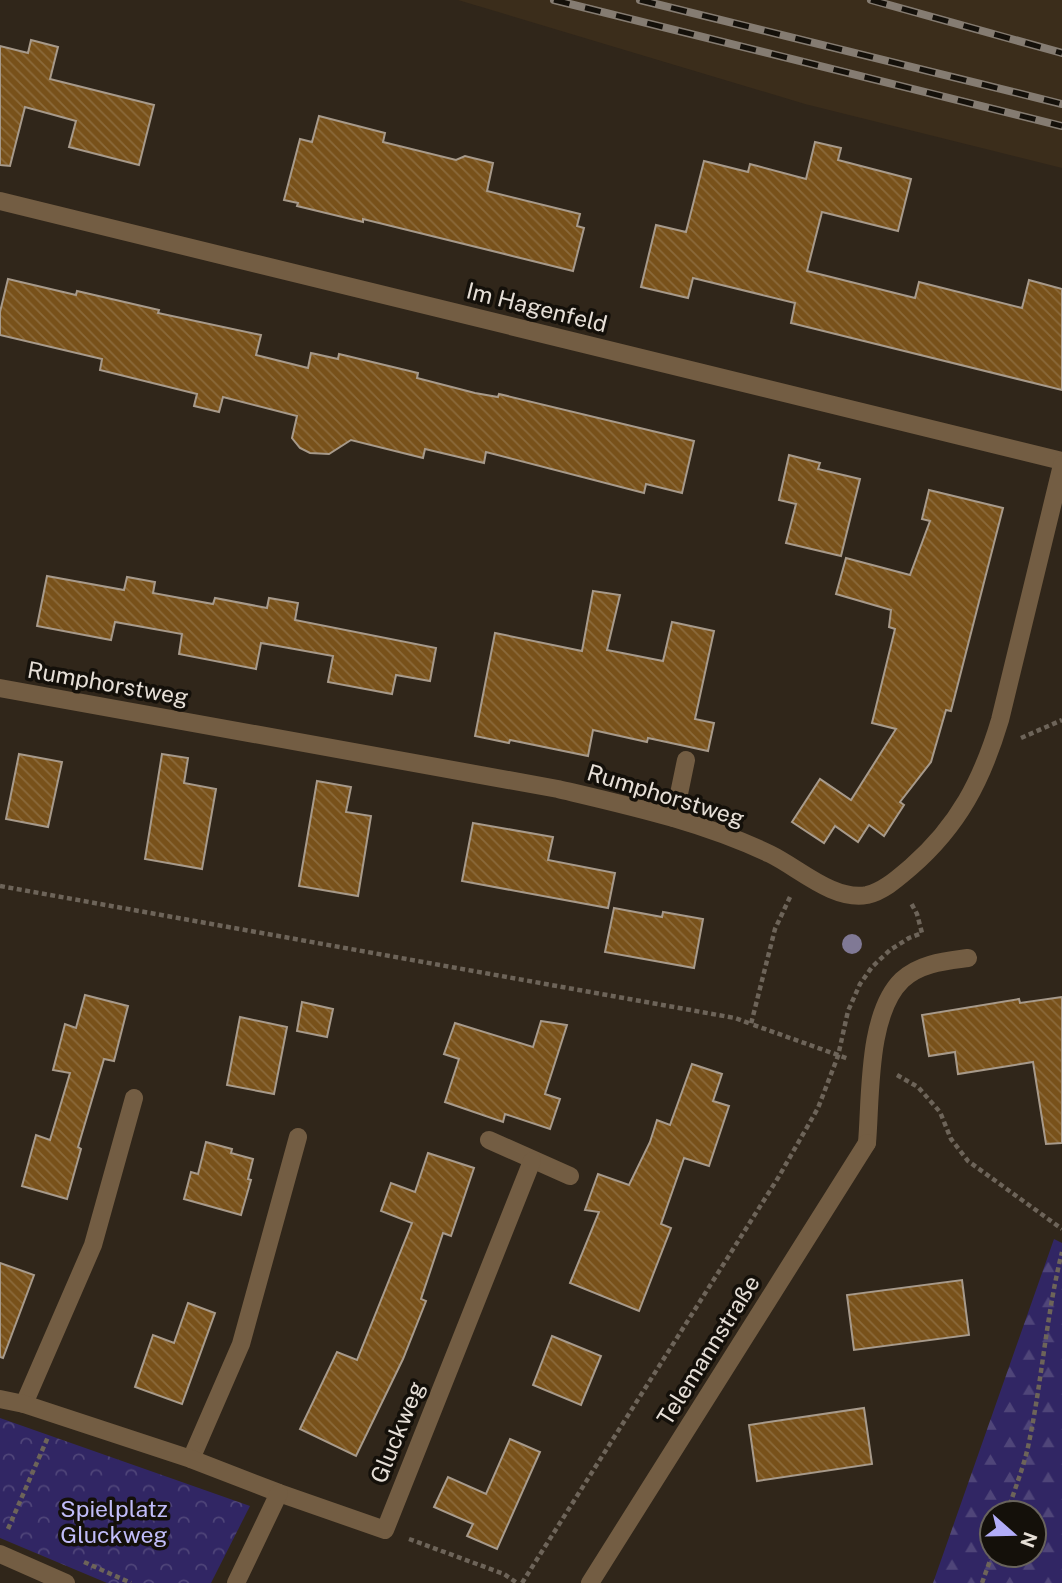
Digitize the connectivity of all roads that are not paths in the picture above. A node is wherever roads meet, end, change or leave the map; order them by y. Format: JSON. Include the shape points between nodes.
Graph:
{"nodes":[{"id":1,"x":0,"y":201,"type":"edge"},
{"id":2,"x":1062,"y":463,"type":"edge"},
{"id":3,"x":0,"y":688,"type":"edge"},
{"id":4,"x":686,"y":760,"type":"dead end"},
{"id":5,"x":674,"y":818,"type":"junction"},
{"id":6,"x":968,"y":958,"type":"dead end"},
{"id":7,"x":134,"y":1098,"type":"dead end"},
{"id":8,"x":298,"y":1137,"type":"dead end"},
{"id":9,"x":489,"y":1140,"type":"dead end"},
{"id":10,"x":532,"y":1161,"type":"junction"},
{"id":11,"x":570,"y":1176,"type":"dead end"},
{"id":12,"x":0,"y":1399,"type":"edge"},
{"id":13,"x":24,"y":1404,"type":"junction"},
{"id":14,"x":191,"y":1459,"type":"junction"},
{"id":15,"x":279,"y":1493,"type":"junction"},
{"id":16,"x":0,"y":1554,"type":"edge"},
{"id":17,"x":30,"y":1576,"type":"edge"},
{"id":18,"x":66,"y":1583,"type":"edge"},
{"id":19,"x":236,"y":1583,"type":"edge"},
{"id":20,"x":590,"y":1583,"type":"edge"}],
"edges":[{"from":1,"to":2,"type":"street","name":"Im Hagenfeld"},
{"from":2,"to":5,"type":"street","name":"Rumphorstweg","via":[[990,752],[953,824],[930,850],[885,888],[852,895],[771,855]]},
{"from":3,"to":5,"type":"street","name":"Rumphorstweg","via":[[558,789]]},
{"from":4,"to":5,"type":"street"},
{"from":6,"to":20,"type":"street","name":"Telemannstraße","via":[[931,964],[903,980],[887,1003],[878,1030],[867,1143]]},
{"from":7,"to":13,"type":"street","via":[[93,1245]]},
{"from":8,"to":14,"type":"street","via":[[241,1344]]},
{"from":9,"to":10,"type":"street"},
{"from":10,"to":11,"type":"street"},
{"from":10,"to":15,"type":"street","name":"Gluckweg","via":[[385,1530]]},
{"from":12,"to":13,"type":"street"},
{"from":13,"to":14,"type":"street"},
{"from":14,"to":15,"type":"street"},
{"from":15,"to":19,"type":"street"},
{"from":16,"to":17,"type":"street"},
{"from":17,"to":18,"type":"street"}]}
